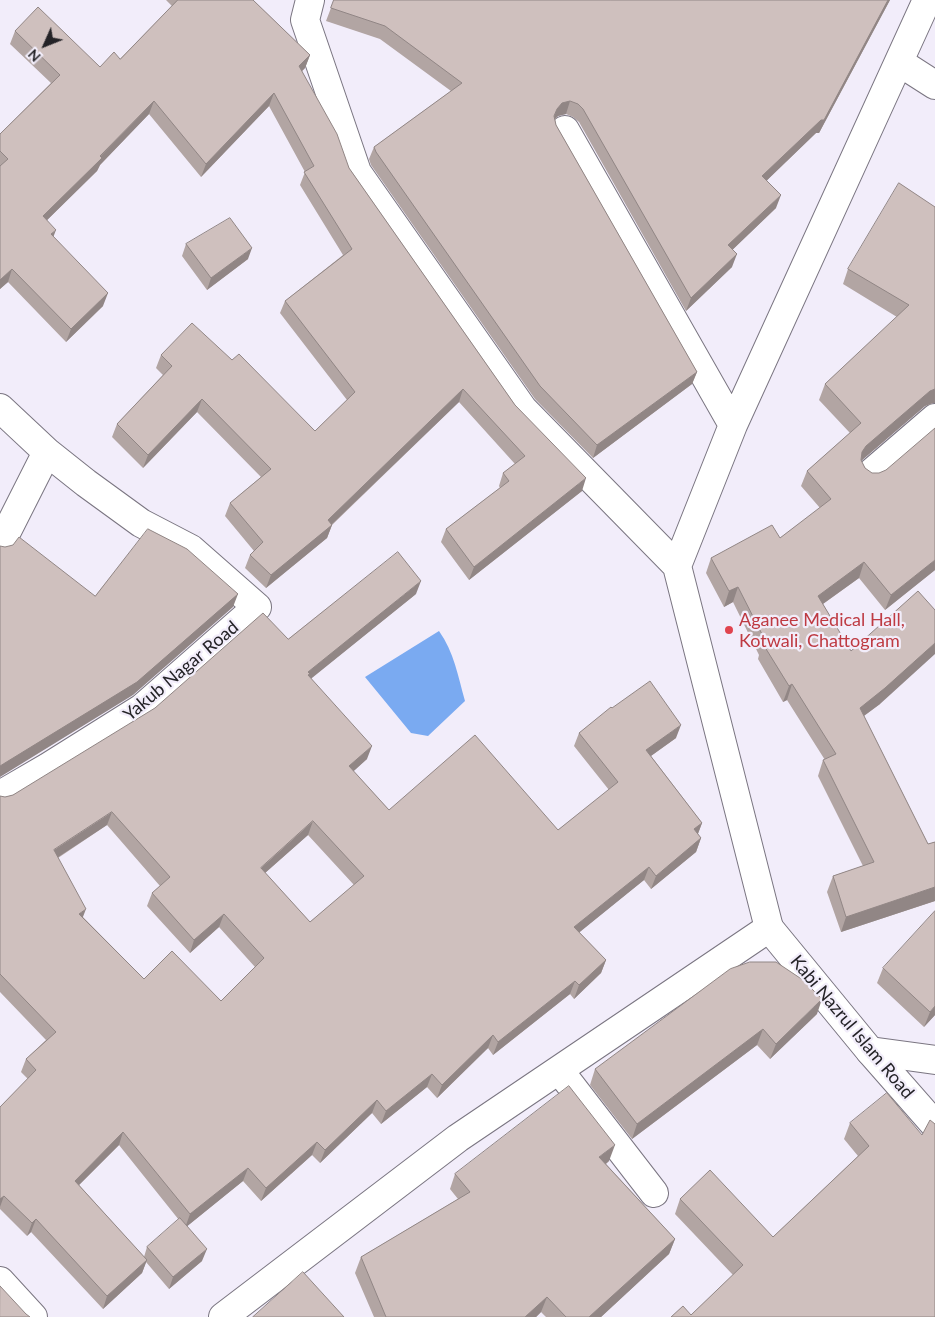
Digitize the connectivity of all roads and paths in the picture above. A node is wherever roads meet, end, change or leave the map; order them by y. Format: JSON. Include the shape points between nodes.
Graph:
{"nodes":[{"id":1,"x":310,"y":0,"type":"edge"},
{"id":2,"x":927,"y":0,"type":"edge"},
{"id":3,"x":899,"y":62,"type":"junction"},
{"id":4,"x":935,"y":85,"type":"edge"},
{"id":5,"x":565,"y":130,"type":"dead end"},
{"id":6,"x":0,"y":408,"type":"edge"},
{"id":7,"x":935,"y":418,"type":"edge"},
{"id":8,"x":733,"y":425,"type":"junction"},
{"id":9,"x":47,"y":452,"type":"junction"},
{"id":10,"x":871,"y":473,"type":"edge"},
{"id":11,"x":0,"y":545,"type":"edge"},
{"id":12,"x":676,"y":566,"type":"junction"},
{"id":13,"x":0,"y":795,"type":"edge"},
{"id":14,"x":769,"y":928,"type":"junction"},
{"id":15,"x":870,"y":1051,"type":"junction"},
{"id":16,"x":935,"y":1060,"type":"edge"},
{"id":17,"x":559,"y":1070,"type":"junction"},
{"id":18,"x":935,"y":1125,"type":"edge"},
{"id":19,"x":654,"y":1193,"type":"dead end"},
{"id":20,"x":0,"y":1281,"type":"edge"},
{"id":21,"x":33,"y":1317,"type":"edge"},
{"id":22,"x":223,"y":1317,"type":"edge"}],
"edges":[{"from":1,"to":12,"type":"street","via":[[305,20],[357,172],[523,409]]},
{"from":2,"to":3,"type":"street"},
{"from":3,"to":4,"type":"street"},
{"from":3,"to":8,"type":"street"},
{"from":5,"to":8,"type":"street"},
{"from":6,"to":9,"type":"street"},
{"from":7,"to":10,"type":"street"},
{"from":8,"to":12,"type":"street"},
{"from":9,"to":11,"type":"street"},
{"from":9,"to":13,"type":"street","name":"Yakub Nagar Road","via":[[141,522],[191,549],[257,607],[142,708]]},
{"from":12,"to":14,"type":"street"},
{"from":14,"to":15,"type":"street","name":"Kabi Nazrul Islam Road"},
{"from":14,"to":17,"type":"street"},
{"from":15,"to":16,"type":"street"},
{"from":15,"to":18,"type":"street","name":"Kabi Nazrul Islam Road"},
{"from":17,"to":19,"type":"street"},
{"from":17,"to":22,"type":"street","via":[[458,1138]]},
{"from":20,"to":21,"type":"street"}]}
